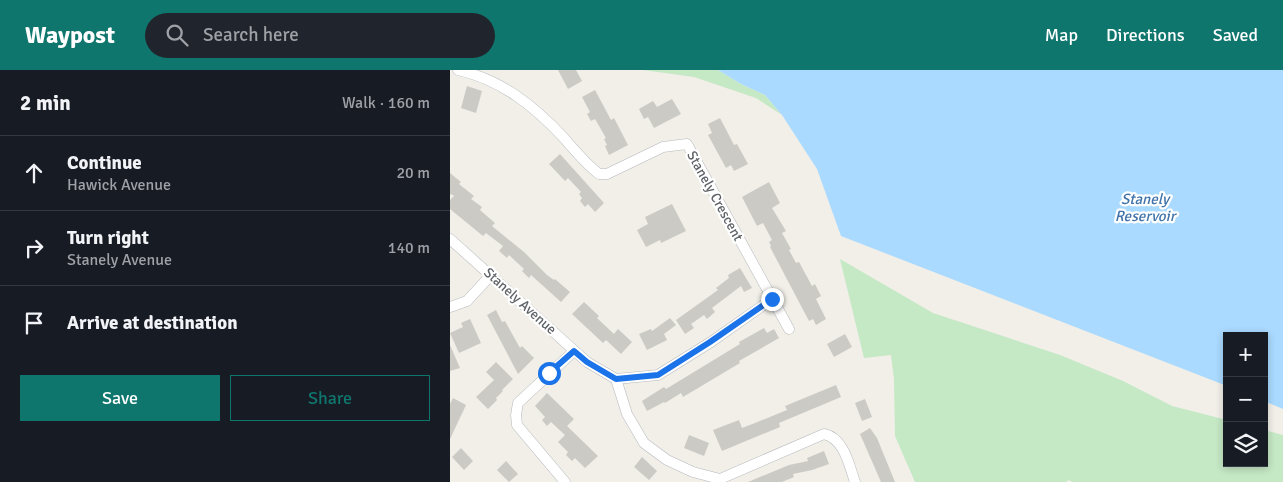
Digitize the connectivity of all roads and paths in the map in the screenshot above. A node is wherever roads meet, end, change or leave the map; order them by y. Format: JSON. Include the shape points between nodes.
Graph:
{"nodes":[{"id":1,"x":458,"y":70,"type":"edge"},
{"id":2,"x":450,"y":239,"type":"edge"},
{"id":3,"x":491,"y":275,"type":"junction"},
{"id":4,"x":772,"y":299,"type":"junction"},
{"id":5,"x":450,"y":307,"type":"edge"},
{"id":6,"x":789,"y":329,"type":"dead end"},
{"id":7,"x":574,"y":351,"type":"junction"},
{"id":8,"x":616,"y":379,"type":"junction"},
{"id":9,"x":720,"y":481,"type":"edge"},
{"id":10,"x":565,"y":482,"type":"edge"},
{"id":11,"x":855,"y":482,"type":"edge"}],
"edges":[{"from":1,"to":4,"type":"street","name":"Stanely Crescent","via":[[506,88],[531,106],[599,174],[607,174],[663,147],[687,144]]},
{"from":2,"to":3,"type":"street","name":"Stanely Avenue"},
{"from":3,"to":5,"type":"street","via":[[467,301]]},
{"from":3,"to":7,"type":"street","name":"Stanely Avenue"},
{"from":4,"to":6,"type":"street","name":"Stanely Crescent"},
{"from":4,"to":8,"type":"street","via":[[658,375]]},
{"from":7,"to":8,"type":"street","name":"Stanely Avenue"},
{"from":7,"to":10,"type":"street","via":[[518,403],[516,414],[517,424]]},
{"from":8,"to":9,"type":"street","via":[[627,414],[644,443],[667,460]]},
{"from":9,"to":11,"type":"street","via":[[824,434],[836,440],[842,448]]}]}
